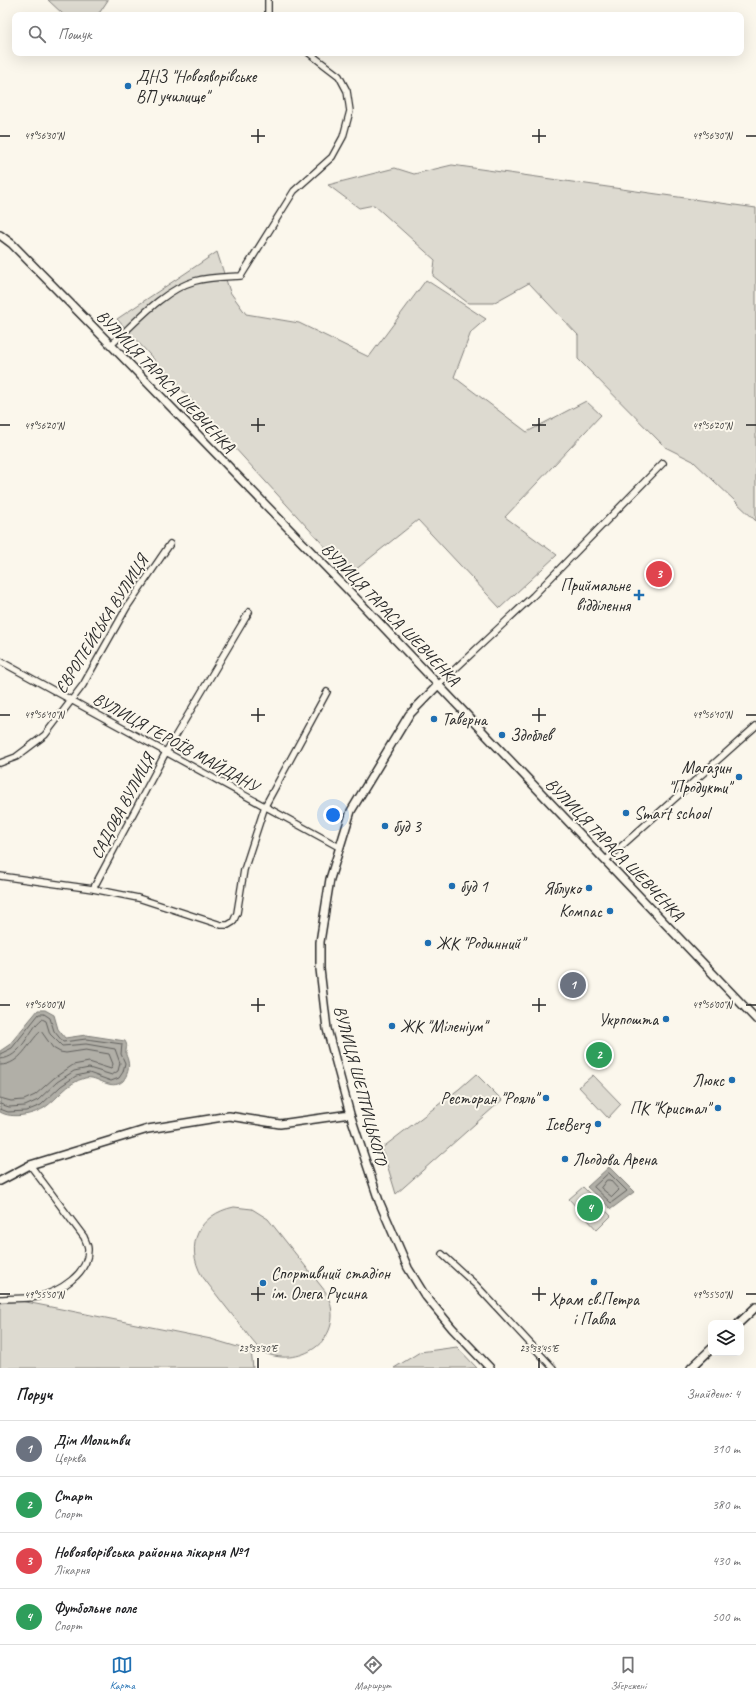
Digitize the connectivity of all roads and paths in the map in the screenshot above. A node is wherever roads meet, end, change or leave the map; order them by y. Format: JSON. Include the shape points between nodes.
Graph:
{"nodes":[{"id":1,"x":268,"y":0,"type":"edge"},
{"id":2,"x":268,"y":12,"type":"edge"},
{"id":3,"x":313,"y":56,"type":"edge"},
{"id":4,"x":0,"y":235,"type":"edge"},
{"id":5,"x":111,"y":345,"type":"junction"},
{"id":6,"x":662,"y":463,"type":"dead end"},
{"id":7,"x":170,"y":544,"type":"dead end"},
{"id":8,"x":249,"y":612,"type":"dead end"},
{"id":9,"x":0,"y":661,"type":"edge"},
{"id":10,"x":438,"y":685,"type":"junction"},
{"id":11,"x":327,"y":692,"type":"dead end"},
{"id":12,"x":71,"y":700,"type":"junction"},
{"id":13,"x":756,"y":726,"type":"edge"},
{"id":14,"x":166,"y":752,"type":"junction"},
{"id":15,"x":0,"y":762,"type":"edge"},
{"id":16,"x":265,"y":806,"type":"junction"},
{"id":17,"x":340,"y":846,"type":"junction"},
{"id":18,"x":606,"y":860,"type":"junction"},
{"id":19,"x":0,"y":876,"type":"edge"},
{"id":20,"x":93,"y":889,"type":"junction"},
{"id":21,"x":756,"y":1019,"type":"edge"},
{"id":22,"x":350,"y":1114,"type":"junction"},
{"id":23,"x":30,"y":1165,"type":"junction"},
{"id":24,"x":0,"y":1181,"type":"edge"},
{"id":25,"x":442,"y":1254,"type":"dead end"},
{"id":26,"x":0,"y":1299,"type":"edge"},
{"id":27,"x":756,"y":1307,"type":"edge"},
{"id":28,"x":741,"y":1320,"type":"edge"},
{"id":29,"x":708,"y":1352,"type":"edge"},
{"id":30,"x":490,"y":1368,"type":"edge"},
{"id":31,"x":553,"y":1368,"type":"edge"},
{"id":32,"x":691,"y":1368,"type":"edge"}],
"edges":[{"from":1,"to":2,"type":"street"},
{"from":3,"to":5,"type":"street","via":[[339,76],[347,91],[350,111],[343,138],[332,157],[294,191],[241,276],[205,279],[181,286],[157,303]]},
{"from":4,"to":5,"type":"street","name":"ВУЛИЦЯ ТАРАСА ШЕВЧЕНКА","via":[[12,244]]},
{"from":5,"to":10,"type":"street","name":"ВУЛИЦЯ ТАРАСА ШЕВЧЕНКА"},
{"from":6,"to":10,"type":"street","via":[[533,596]]},
{"from":7,"to":12,"type":"street","name":"ЄВРОПЕЙСЬКА ВУЛИЦЯ","via":[[127,607],[84,684]]},
{"from":8,"to":14,"type":"street","name":"САДОВА ВУЛИЦЯ"},
{"from":9,"to":12,"type":"street","name":"ВУЛИЦЯ ГЕРОЇВ МАЙДАНУ"},
{"from":10,"to":17,"type":"street","name":"ВУЛИЦЯ ШЕПТИЦЬКОГО","via":[[409,715],[378,764],[351,811]]},
{"from":10,"to":18,"type":"street","name":"ВУЛИЦЯ ТАРАСА ШЕВЧЕНКА"},
{"from":11,"to":16,"type":"street"},
{"from":12,"to":14,"type":"street","name":"ВУЛИЦЯ ГЕРОЇВ МАЙДАНУ"},
{"from":12,"to":15,"type":"street","name":"ЄВРОПЕЙСЬКА ВУЛИЦЯ","via":[[45,735],[16,757]]},
{"from":13,"to":18,"type":"street"},
{"from":14,"to":16,"type":"street","name":"ВУЛИЦЯ ГЕРОЇВ МАЙДАНУ"},
{"from":14,"to":20,"type":"street","name":"САДОВА ВУЛИЦЯ"},
{"from":16,"to":17,"type":"street","name":"ВУЛИЦЯ ГЕРОЇВ МАЙДАНУ"},
{"from":16,"to":20,"type":"street","via":[[244,870],[236,913],[233,922],[228,925],[221,925],[138,898]]},
{"from":17,"to":22,"type":"street","name":"ВУЛИЦЯ ШЕПТИЦЬКОГО","via":[[324,912],[320,969],[327,1029]]},
{"from":18,"to":21,"type":"street","name":"ВУЛИЦЯ ТАРАСА ШЕВЧЕНКА"},
{"from":19,"to":20,"type":"street"},
{"from":22,"to":23,"type":"street","via":[[280,1124],[229,1116],[156,1127]]},
{"from":22,"to":30,"type":"street","name":"ВУЛИЦЯ ШЕПТИЦЬКОГО","via":[[378,1201],[408,1268],[424,1294]]},
{"from":23,"to":24,"type":"street"},
{"from":23,"to":26,"type":"street","via":[[84,1237],[88,1249],[84,1266],[76,1277],[58,1289],[37,1297]]},
{"from":25,"to":31,"type":"street","via":[[476,1285]]},
{"from":27,"to":28,"type":"street"},
{"from":29,"to":32,"type":"street"}]}
